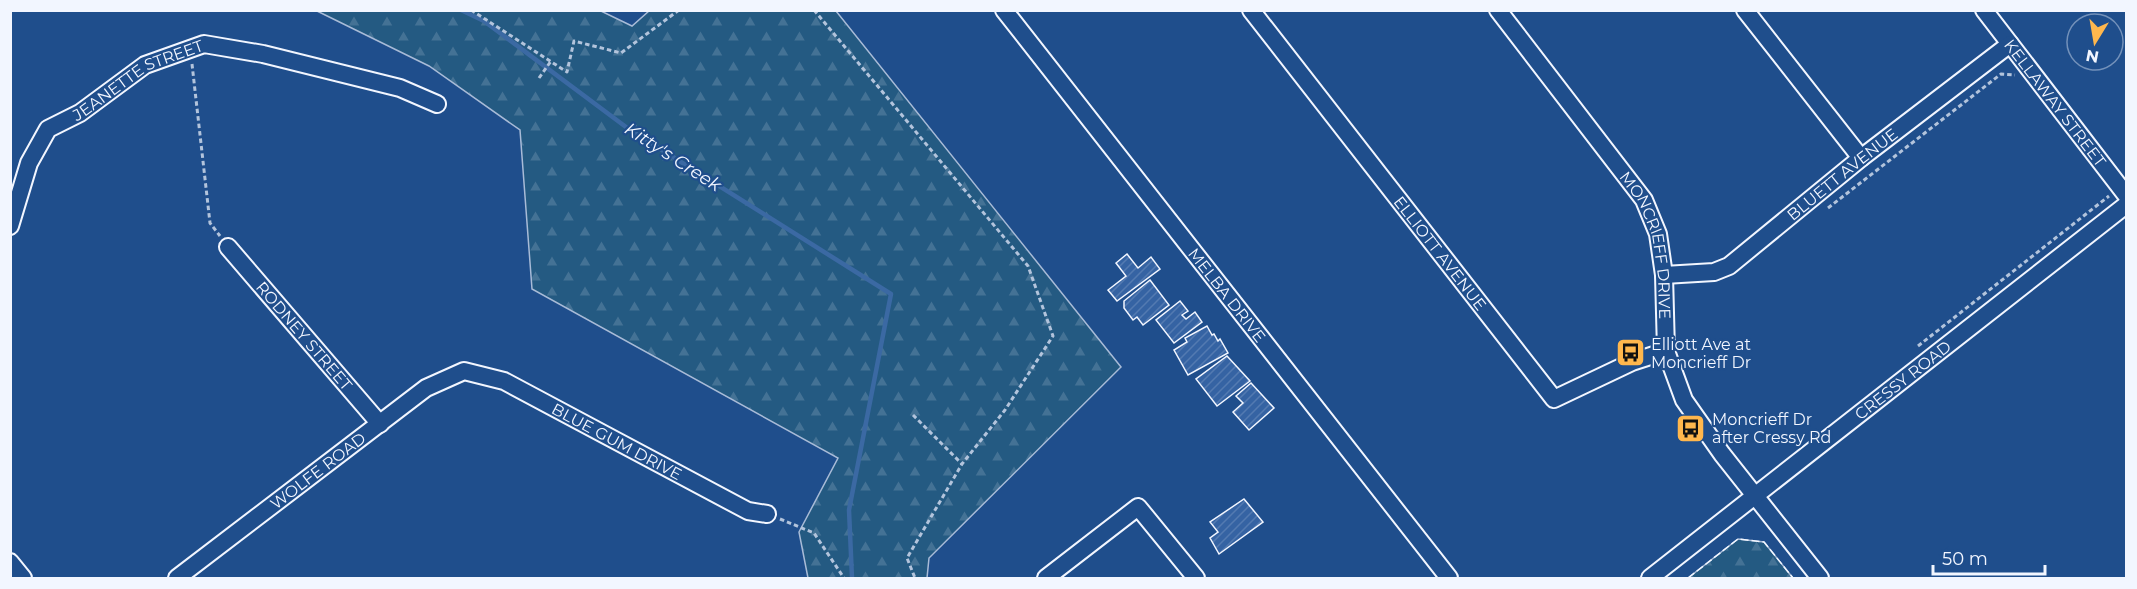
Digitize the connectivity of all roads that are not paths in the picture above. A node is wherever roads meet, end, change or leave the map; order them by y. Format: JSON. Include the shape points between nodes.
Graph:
{"nodes":[{"id":1,"x":1004,"y":10,"type":"edge"},
{"id":2,"x":1251,"y":10,"type":"edge"},
{"id":3,"x":1498,"y":10,"type":"edge"},
{"id":4,"x":1745,"y":10,"type":"edge"},
{"id":5,"x":1984,"y":10,"type":"edge"},
{"id":6,"x":2010,"y":44,"type":"junction"},
{"id":7,"x":437,"y":104,"type":"dead end"},
{"id":8,"x":1861,"y":158,"type":"junction"},
{"id":9,"x":2118,"y":195,"type":"edge"},
{"id":10,"x":2127,"y":205,"type":"edge"},
{"id":11,"x":10,"y":226,"type":"edge"},
{"id":12,"x":228,"y":247,"type":"road end"},
{"id":13,"x":1664,"y":275,"type":"junction"},
{"id":14,"x":1666,"y":351,"type":"junction"},
{"id":15,"x":464,"y":371,"type":"joint"},
{"id":16,"x":380,"y":424,"type":"junction"},
{"id":17,"x":1756,"y":496,"type":"junction"},
{"id":18,"x":767,"y":514,"type":"road end"},
{"id":19,"x":10,"y":562,"type":"edge"},
{"id":20,"x":23,"y":579,"type":"edge"},
{"id":21,"x":177,"y":579,"type":"edge"},
{"id":22,"x":1046,"y":579,"type":"edge"},
{"id":23,"x":1196,"y":579,"type":"edge"},
{"id":24,"x":1449,"y":579,"type":"edge"},
{"id":25,"x":1650,"y":579,"type":"edge"},
{"id":26,"x":1820,"y":579,"type":"edge"}],
"edges":[{"from":1,"to":24,"type":"street","name":"MELBA DRIVE"},
{"from":2,"to":14,"type":"street","name":"ELLIOTT AVENUE","via":[[1554,399],[1632,362]]},
{"from":3,"to":13,"type":"street","name":"MONCRIEFF DRIVE","via":[[1644,200],[1658,234]]},
{"from":4,"to":8,"type":"street"},
{"from":5,"to":6,"type":"street","name":"KELLAWAY STREET"},
{"from":6,"to":8,"type":"street","name":"BLUETT AVENUE"},
{"from":6,"to":9,"type":"street","name":"KELLAWAY STREET"},
{"from":7,"to":11,"type":"street","name":"JEANETTE STREET","via":[[400,88],[263,54],[204,44],[145,65],[80,113],[48,129],[29,163]]},
{"from":8,"to":13,"type":"street","name":"BLUETT AVENUE","via":[[1729,266],[1714,272]]},
{"from":10,"to":17,"type":"street","name":"CRESSY ROAD"},
{"from":12,"to":16,"type":"street","name":"RODNEY STREET"},
{"from":13,"to":14,"type":"street","name":"MONCRIEFF DRIVE"},
{"from":14,"to":17,"type":"street","name":"MONCRIEFF DRIVE","via":[[1677,386],[1692,414]]},
{"from":15,"to":16,"type":"street","name":"WOLFE ROAD","via":[[426,388]]},
{"from":15,"to":18,"type":"street","name":"BLUE GUM DRIVE","via":[[504,381],[748,511]]},
{"from":16,"to":21,"type":"street","name":"WOLFE ROAD"},
{"from":17,"to":25,"type":"street","name":"CRESSY ROAD"},
{"from":17,"to":26,"type":"street","name":"MONCRIEFF DRIVE"},
{"from":19,"to":20,"type":"street"},
{"from":22,"to":23,"type":"street","via":[[1138,507]]}]}
